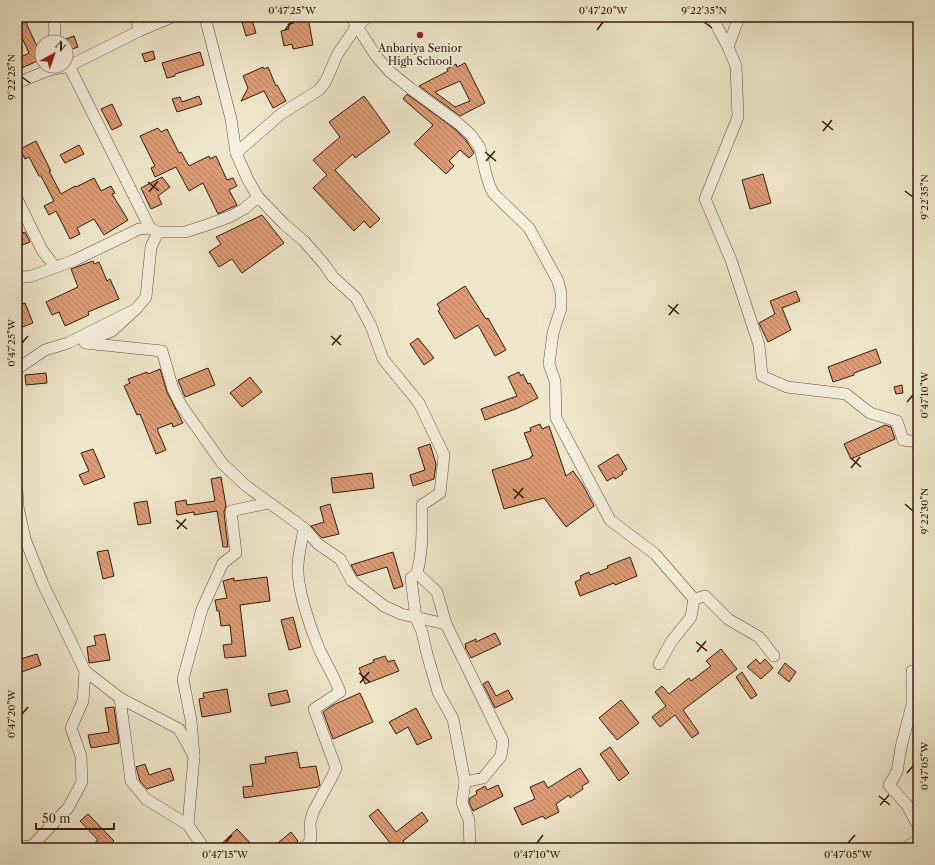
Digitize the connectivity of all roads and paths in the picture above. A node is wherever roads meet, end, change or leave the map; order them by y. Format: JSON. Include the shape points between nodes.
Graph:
{"nodes":[{"id":1,"x":53,"y":17,"type":"edge"},
{"id":2,"x":136,"y":17,"type":"edge"},
{"id":3,"x":172,"y":17,"type":"edge"},
{"id":4,"x":206,"y":17,"type":"edge"},
{"id":5,"x":368,"y":17,"type":"edge"},
{"id":6,"x":712,"y":17,"type":"edge"},
{"id":7,"x":739,"y":17,"type":"edge"},
{"id":8,"x":354,"y":22,"type":"edge"},
{"id":9,"x":139,"y":32,"type":"junction"},
{"id":10,"x":55,"y":34,"type":"edge"},
{"id":11,"x":728,"y":47,"type":"junction"},
{"id":12,"x":74,"y":64,"type":"edge"},
{"id":13,"x":36,"y":74,"type":"edge"},
{"id":14,"x":73,"y":74,"type":"edge"},
{"id":15,"x":17,"y":83,"type":"edge"},
{"id":16,"x":236,"y":153,"type":"junction"},
{"id":17,"x":258,"y":197,"type":"junction"},
{"id":18,"x":17,"y":199,"type":"edge"},
{"id":19,"x":154,"y":230,"type":"junction"},
{"id":20,"x":55,"y":267,"type":"junction"},
{"id":21,"x":17,"y":278,"type":"edge"},
{"id":22,"x":136,"y":309,"type":"junction"},
{"id":23,"x":17,"y":369,"type":"edge"},
{"id":24,"x":918,"y":442,"type":"edge"},
{"id":25,"x":17,"y":489,"type":"edge"},
{"id":26,"x":269,"y":503,"type":"junction"},
{"id":27,"x":304,"y":528,"type":"junction"},
{"id":28,"x":417,"y":573,"type":"junction"},
{"id":29,"x":694,"y":599,"type":"junction"},
{"id":30,"x":416,"y":618,"type":"junction"},
{"id":31,"x":446,"y":624,"type":"junction"},
{"id":32,"x":774,"y":656,"type":"dead end"},
{"id":33,"x":659,"y":664,"type":"dead end"},
{"id":34,"x":85,"y":671,"type":"junction"},
{"id":35,"x":918,"y":674,"type":"edge"},
{"id":36,"x":120,"y":698,"type":"junction"},
{"id":37,"x":194,"y":756,"type":"junction"},
{"id":38,"x":466,"y":782,"type":"junction"},
{"id":39,"x":188,"y":825,"type":"junction"},
{"id":40,"x":918,"y":826,"type":"edge"},
{"id":41,"x":918,"y":840,"type":"edge"},
{"id":42,"x":17,"y":847,"type":"edge"},
{"id":43,"x":33,"y":847,"type":"edge"},
{"id":44,"x":204,"y":848,"type":"edge"},
{"id":45,"x":305,"y":848,"type":"edge"},
{"id":46,"x":470,"y":848,"type":"edge"},
{"id":47,"x":905,"y":848,"type":"edge"}],
"edges":[{"from":1,"to":10,"type":"street"},
{"from":2,"to":9,"type":"street"},
{"from":3,"to":9,"type":"street"},
{"from":4,"to":16,"type":"street","via":[[231,119]]},
{"from":5,"to":8,"type":"street"},
{"from":6,"to":11,"type":"street"},
{"from":7,"to":11,"type":"street"},
{"from":8,"to":16,"type":"street","via":[[326,81],[318,90],[281,114]]},
{"from":8,"to":29,"type":"street","via":[[389,71],[471,135],[480,148],[492,191],[529,228],[558,281],[561,293],[561,308],[553,333],[549,364],[555,380],[556,418],[610,520],[655,554]]},
{"from":9,"to":12,"type":"street"},
{"from":11,"to":24,"type":"street","via":[[736,66],[738,118],[705,198],[731,260],[759,345],[762,376],[787,387],[846,394],[870,413],[897,421],[903,440]]},
{"from":13,"to":15,"type":"street"},
{"from":14,"to":19,"type":"street"},
{"from":16,"to":17,"type":"street"},
{"from":17,"to":19,"type":"street","via":[[244,209],[207,226],[185,232]]},
{"from":17,"to":28,"type":"street","via":[[304,241],[333,277],[356,298],[371,326],[383,358],[419,403],[444,455],[440,493],[422,505]]},
{"from":18,"to":20,"type":"street","via":[[42,250]]},
{"from":19,"to":20,"type":"street","via":[[139,230]]},
{"from":19,"to":22,"type":"street","via":[[146,297]]},
{"from":20,"to":21,"type":"street","via":[[32,276]]},
{"from":22,"to":23,"type":"street","via":[[68,343],[45,350]]},
{"from":22,"to":26,"type":"street","via":[[112,331],[86,343],[162,351],[173,389],[181,405],[222,463]]},
{"from":25,"to":34,"type":"street","via":[[25,539],[43,584]]},
{"from":26,"to":27,"type":"street"},
{"from":26,"to":37,"type":"street","via":[[231,511],[236,553],[223,563],[202,609],[183,679],[191,720]]},
{"from":27,"to":30,"type":"street","via":[[318,544],[340,558],[357,586],[384,606]]},
{"from":27,"to":45,"type":"street","via":[[298,565],[305,609],[320,650],[340,692],[314,708],[336,768],[311,817],[310,839]]},
{"from":28,"to":30,"type":"street","via":[[411,578]]},
{"from":28,"to":31,"type":"street","via":[[437,592]]},
{"from":29,"to":32,"type":"street","via":[[705,596],[728,619],[759,636]]},
{"from":29,"to":33,"type":"street","via":[[691,616],[671,642]]},
{"from":30,"to":31,"type":"street"},
{"from":30,"to":38,"type":"street","via":[[438,692],[453,719]]},
{"from":31,"to":38,"type":"street","via":[[503,741],[501,756],[484,778]]},
{"from":34,"to":36,"type":"street"},
{"from":34,"to":43,"type":"street","via":[[83,701],[71,728],[81,756],[82,782],[68,808]]},
{"from":35,"to":40,"type":"street","via":[[912,671],[912,705],[897,772],[888,784],[907,805]]},
{"from":36,"to":37,"type":"street","via":[[179,729]]},
{"from":36,"to":39,"type":"street","via":[[131,781],[146,800]]},
{"from":37,"to":39,"type":"street"},
{"from":38,"to":46,"type":"street","via":[[462,803],[469,820]]},
{"from":39,"to":44,"type":"street"},
{"from":41,"to":47,"type":"street"},
{"from":42,"to":43,"type":"street"}]}
